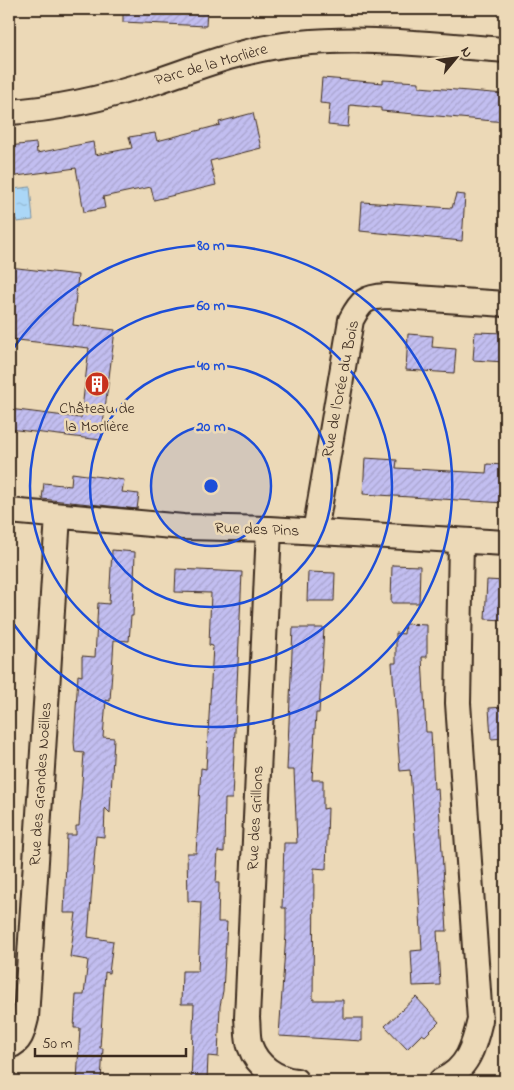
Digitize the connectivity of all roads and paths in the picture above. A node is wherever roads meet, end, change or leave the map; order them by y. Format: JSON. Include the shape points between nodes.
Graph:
{"nodes":[{"id":1,"x":505,"y":50,"type":"edge"},
{"id":2,"x":9,"y":112,"type":"edge"},
{"id":3,"x":505,"y":304,"type":"edge"},
{"id":4,"x":9,"y":511,"type":"edge"},
{"id":5,"x":58,"y":516,"type":"junction"},
{"id":6,"x":269,"y":529,"type":"junction"},
{"id":7,"x":315,"y":532,"type":"junction"},
{"id":8,"x":461,"y":541,"type":"junction"},
{"id":9,"x":505,"y":543,"type":"edge"},
{"id":10,"x":9,"y":1046,"type":"edge"},
{"id":11,"x":296,"y":1081,"type":"edge"},
{"id":12,"x":441,"y":1081,"type":"edge"}],
"edges":[{"from":1,"to":2,"type":"street","name":"Parc de la Morlière","via":[[373,41],[327,40],[290,44],[230,56],[80,103]]},
{"from":3,"to":7,"type":"street","name":"Rue de l'Orée du Bois","via":[[388,296],[372,297],[360,304],[351,320]]},
{"from":4,"to":5,"type":"street","name":"Rue des Pins"},
{"from":5,"to":6,"type":"street","name":"Rue des Pins","via":[[184,527]]},
{"from":5,"to":10,"type":"street","name":"Rue des Grandes Noëlles","via":[[26,1018],[16,1044]]},
{"from":6,"to":7,"type":"street","name":"Rue des Pins"},
{"from":6,"to":11,"type":"street","name":"Rue des Grillons","via":[[247,1018],[250,1046],[266,1070],[286,1080]]},
{"from":7,"to":8,"type":"street","name":"Rue des Pins"},
{"from":8,"to":9,"type":"street","name":"Rue des Pins"},
{"from":8,"to":12,"type":"street","via":[[458,703],[480,1020],[474,1050],[450,1077]]}]}
